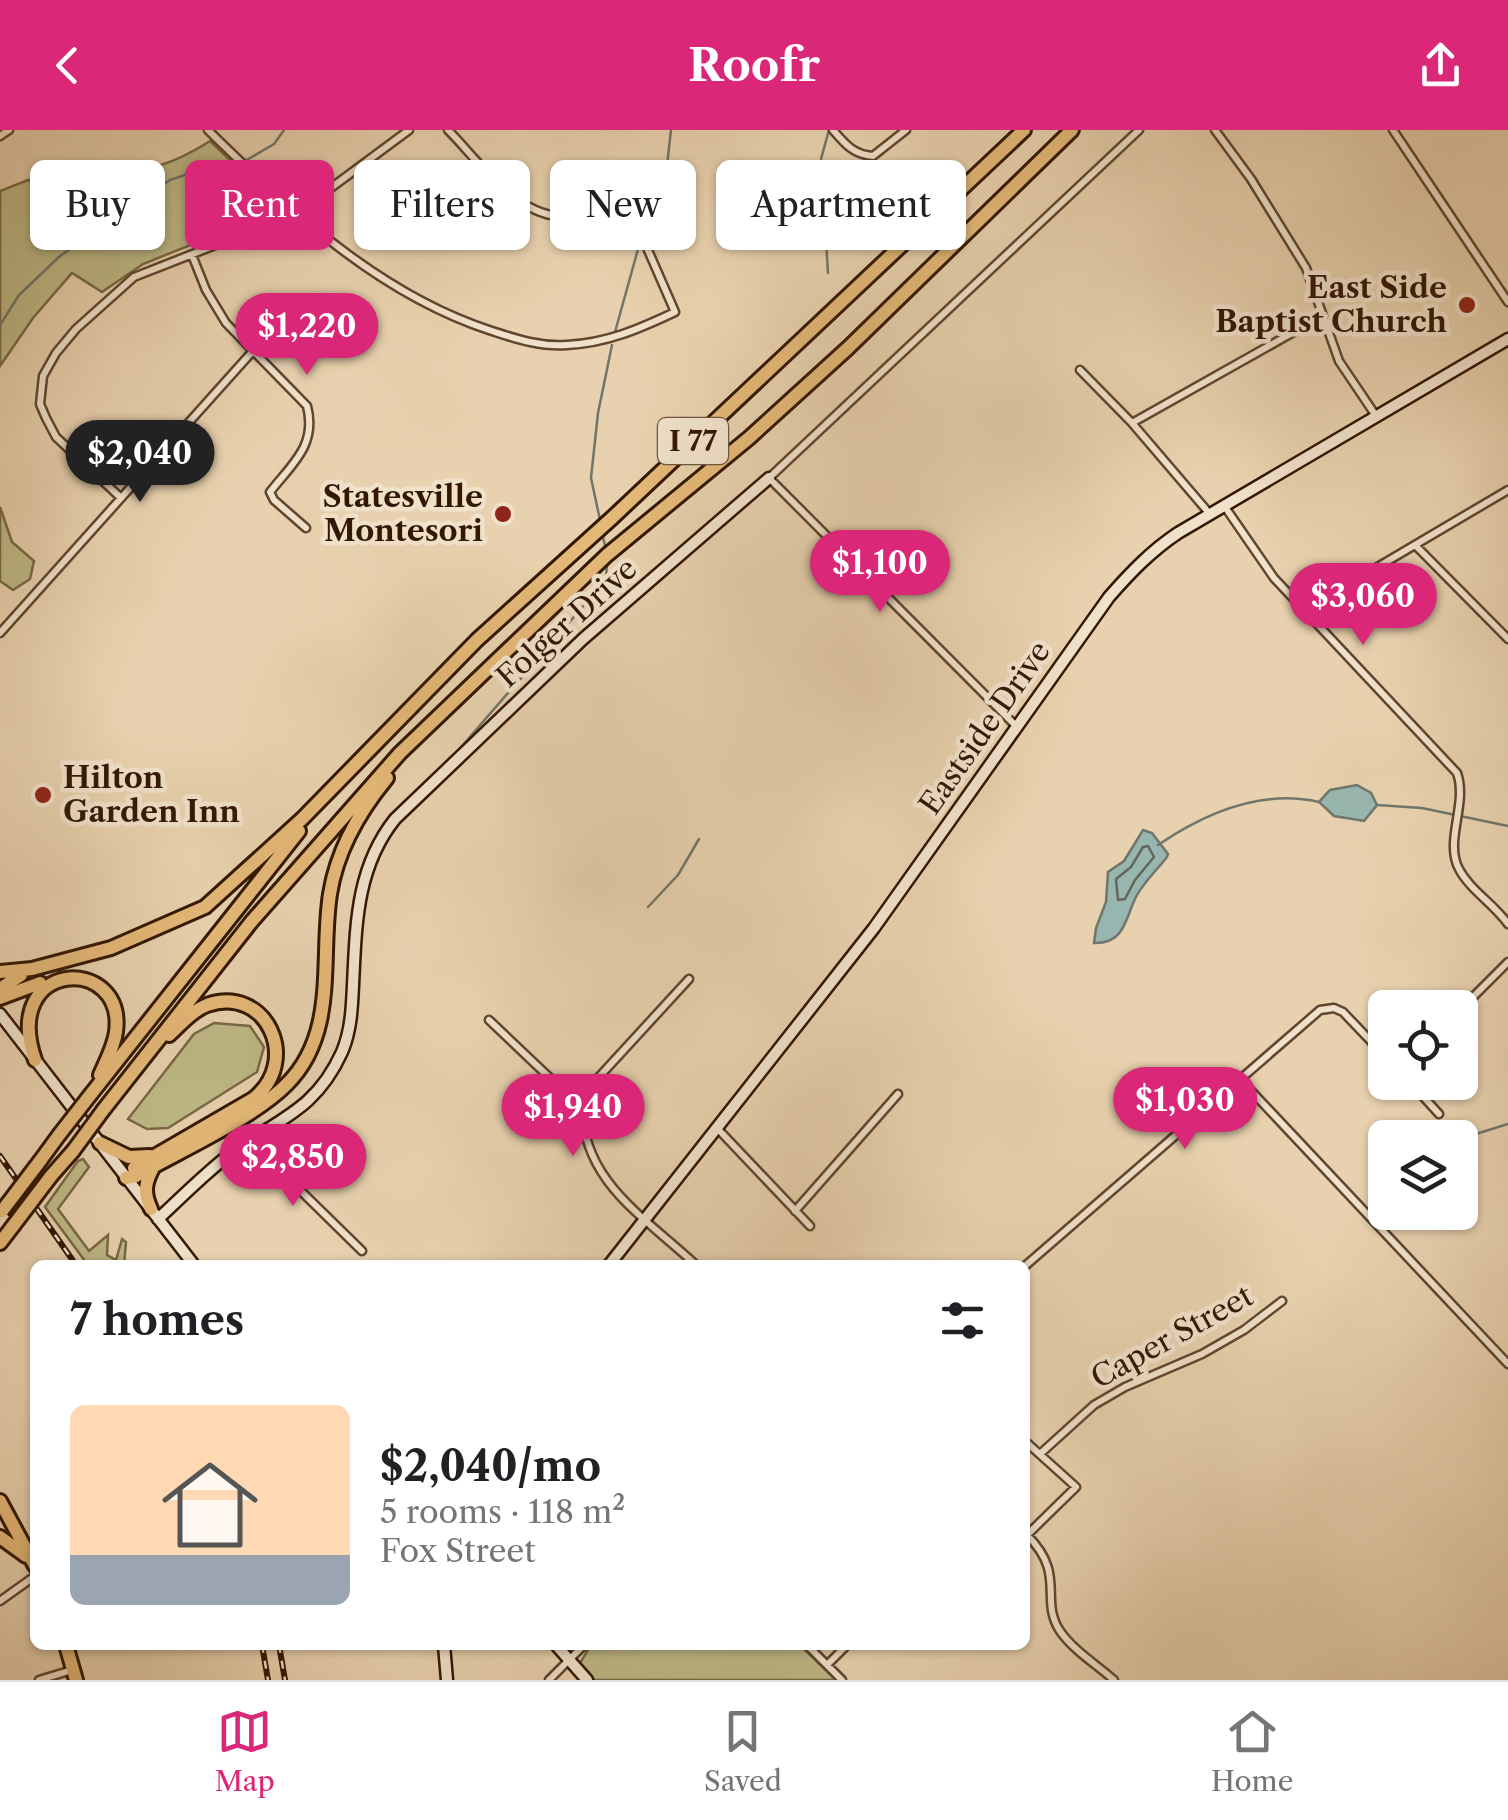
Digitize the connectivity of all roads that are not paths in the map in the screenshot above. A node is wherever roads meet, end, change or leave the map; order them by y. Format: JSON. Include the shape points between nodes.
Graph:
{"nodes":[{"id":1,"x":10,"y":130,"type":"edge"},
{"id":2,"x":208,"y":130,"type":"edge"},
{"id":3,"x":409,"y":130,"type":"edge"},
{"id":4,"x":448,"y":130,"type":"edge"},
{"id":5,"x":833,"y":130,"type":"edge"},
{"id":6,"x":906,"y":130,"type":"edge"},
{"id":7,"x":1024,"y":130,"type":"edge"},
{"id":8,"x":1072,"y":130,"type":"edge"},
{"id":9,"x":1138,"y":130,"type":"edge"},
{"id":10,"x":1215,"y":130,"type":"edge"},
{"id":11,"x":1392,"y":130,"type":"edge"},
{"id":12,"x":0,"y":136,"type":"edge"},
{"id":13,"x":240,"y":160,"type":"edge"},
{"id":14,"x":334,"y":186,"type":"edge"},
{"id":15,"x":334,"y":243,"type":"edge"},
{"id":16,"x":204,"y":250,"type":"edge"},
{"id":17,"x":192,"y":255,"type":"junction"},
{"id":18,"x":1508,"y":302,"type":"edge"},
{"id":19,"x":1326,"y":321,"type":"junction"},
{"id":20,"x":1508,"y":340,"type":"edge"},
{"id":21,"x":252,"y":352,"type":"junction"},
{"id":22,"x":1080,"y":370,"type":"dead end"},
{"id":23,"x":1376,"y":417,"type":"junction"},
{"id":24,"x":1132,"y":423,"type":"junction"},
{"id":25,"x":769,"y":478,"type":"junction"},
{"id":26,"x":1508,"y":490,"type":"edge"},
{"id":27,"x":122,"y":498,"type":"junction"},
{"id":28,"x":1224,"y":506,"type":"junction"},
{"id":29,"x":1210,"y":514,"type":"junction"},
{"id":30,"x":306,"y":528,"type":"dead end"},
{"id":31,"x":1415,"y":545,"type":"junction"},
{"id":32,"x":1303,"y":611,"type":"junction"},
{"id":33,"x":526,"y":633,"type":"junction"},
{"id":34,"x":0,"y":634,"type":"edge"},
{"id":35,"x":1508,"y":638,"type":"edge"},
{"id":36,"x":1016,"y":727,"type":"junction"},
{"id":37,"x":348,"y":771,"type":"junction"},
{"id":38,"x":1508,"y":924,"type":"edge"},
{"id":39,"x":1508,"y":962,"type":"edge"},
{"id":40,"x":32,"y":969,"type":"junction"},
{"id":41,"x":0,"y":972,"type":"edge"},
{"id":42,"x":690,"y":979,"type":"dead end"},
{"id":43,"x":47,"y":980,"type":"junction"},
{"id":44,"x":0,"y":989,"type":"edge"},
{"id":45,"x":1478,"y":992,"type":"edge"},
{"id":46,"x":0,"y":998,"type":"edge"},
{"id":47,"x":0,"y":1014,"type":"edge"},
{"id":48,"x":489,"y":1020,"type":"dead end"},
{"id":49,"x":1368,"y":1038,"type":"edge"},
{"id":50,"x":35,"y":1060,"type":"junction"},
{"id":51,"x":1240,"y":1079,"type":"junction"},
{"id":52,"x":120,"y":1088,"type":"junction"},
{"id":53,"x":91,"y":1094,"type":"junction"},
{"id":54,"x":898,"y":1094,"type":"dead end"},
{"id":55,"x":1426,"y":1100,"type":"edge"},
{"id":56,"x":582,"y":1105,"type":"junction"},
{"id":57,"x":1439,"y":1114,"type":"dead end"},
{"id":58,"x":716,"y":1127,"type":"junction"},
{"id":59,"x":250,"y":1141,"type":"junction"},
{"id":60,"x":100,"y":1144,"type":"junction"},
{"id":61,"x":153,"y":1161,"type":"junction"},
{"id":62,"x":126,"y":1178,"type":"junction"},
{"id":63,"x":796,"y":1211,"type":"junction"},
{"id":64,"x":1,"y":1212,"type":"edge"},
{"id":65,"x":154,"y":1214,"type":"junction"},
{"id":66,"x":646,"y":1218,"type":"junction"},
{"id":67,"x":810,"y":1226,"type":"dead end"},
{"id":68,"x":0,"y":1243,"type":"edge"},
{"id":69,"x":362,"y":1251,"type":"dead end"},
{"id":70,"x":190,"y":1260,"type":"edge"},
{"id":71,"x":613,"y":1260,"type":"edge"},
{"id":72,"x":691,"y":1260,"type":"edge"},
{"id":73,"x":1030,"y":1262,"type":"edge"},
{"id":74,"x":1282,"y":1301,"type":"dead end"},
{"id":75,"x":1508,"y":1364,"type":"edge"},
{"id":76,"x":1030,"y":1445,"type":"edge"},
{"id":77,"x":1040,"y":1454,"type":"junction"},
{"id":78,"x":1,"y":1505,"type":"edge"},
{"id":79,"x":1030,"y":1531,"type":"edge"},
{"id":80,"x":0,"y":1537,"type":"edge"},
{"id":81,"x":1030,"y":1540,"type":"edge"},
{"id":82,"x":30,"y":1560,"type":"edge"},
{"id":83,"x":30,"y":1562,"type":"edge"},
{"id":84,"x":30,"y":1574,"type":"edge"},
{"id":85,"x":0,"y":1601,"type":"edge"},
{"id":86,"x":68,"y":1650,"type":"edge"},
{"id":87,"x":444,"y":1650,"type":"edge"},
{"id":88,"x":560,"y":1650,"type":"edge"},
{"id":89,"x":579,"y":1650,"type":"edge"},
{"id":90,"x":812,"y":1650,"type":"edge"},
{"id":91,"x":842,"y":1650,"type":"edge"},
{"id":92,"x":569,"y":1660,"type":"junction"},
{"id":93,"x":827,"y":1665,"type":"junction"},
{"id":94,"x":75,"y":1675,"type":"edge"},
{"id":95,"x":39,"y":1680,"type":"edge"},
{"id":96,"x":447,"y":1680,"type":"edge"},
{"id":97,"x":549,"y":1680,"type":"edge"},
{"id":98,"x":587,"y":1680,"type":"edge"},
{"id":99,"x":842,"y":1680,"type":"edge"},
{"id":100,"x":1114,"y":1680,"type":"edge"}],
"edges":[{"from":1,"to":12,"type":"street"},
{"from":2,"to":13,"type":"street"},
{"from":3,"to":14,"type":"street"},
{"from":4,"to":15,"type":"street","via":[[521,202],[540,212],[578,215],[621,196],[675,312],[595,343],[534,344],[448,313]]},
{"from":5,"to":6,"type":"street","via":[[860,155],[873,156]]},
{"from":7,"to":37,"type":"highway","number":"I 77","via":[[477,640]]},
{"from":8,"to":33,"type":"highway","number":"I 77","via":[[848,348]]},
{"from":9,"to":25,"type":"street","name":"Folger Drive"},
{"from":10,"to":19,"type":"street","via":[[1300,257]]},
{"from":11,"to":18,"type":"street"},
{"from":16,"to":17,"type":"street"},
{"from":17,"to":21,"type":"street","via":[[216,307]]},
{"from":17,"to":27,"type":"street","via":[[151,268],[119,288],[76,329],[43,376],[40,404],[56,436]]},
{"from":19,"to":23,"type":"street","via":[[1339,361]]},
{"from":19,"to":24,"type":"street","via":[[1308,324]]},
{"from":20,"to":23,"type":"street","name":"Eastside Drive"},
{"from":21,"to":27,"type":"street"},
{"from":21,"to":30,"type":"street","via":[[307,406],[309,438],[270,492]]},
{"from":22,"to":24,"type":"street"},
{"from":23,"to":28,"type":"street","name":"Eastside Drive"},
{"from":24,"to":29,"type":"street"},
{"from":25,"to":36,"type":"street"},
{"from":25,"to":59,"type":"street","name":"Folger Drive","via":[[583,639],[380,837],[363,880],[341,1053],[307,1104]]},
{"from":26,"to":31,"type":"street"},
{"from":27,"to":34,"type":"street"},
{"from":28,"to":29,"type":"street","name":"Eastside Drive"},
{"from":28,"to":32,"type":"street"},
{"from":29,"to":36,"type":"street","name":"Eastside Drive","via":[[1128,574]]},
{"from":31,"to":32,"type":"street"},
{"from":31,"to":35,"type":"street"},
{"from":32,"to":38,"type":"street","via":[[1450,763],[1462,785],[1454,847],[1459,870]]},
{"from":33,"to":52,"type":"highway","number":"I 77","via":[[326,834]]},
{"from":33,"to":61,"type":"highway","via":[[358,817],[330,892],[321,1024],[302,1067],[268,1100]]},
{"from":36,"to":58,"type":"street","name":"Eastside Drive","via":[[874,928]]},
{"from":37,"to":40,"type":"highway","via":[[205,907],[111,948]]},
{"from":37,"to":53,"type":"highway","number":"I 77"},
{"from":39,"to":45,"type":"street"},
{"from":40,"to":41,"type":"highway"},
{"from":40,"to":44,"type":"highway"},
{"from":42,"to":56,"type":"street","via":[[598,1077]]},
{"from":43,"to":46,"type":"highway"},
{"from":43,"to":50,"type":"highway","via":[[22,1012]]},
{"from":43,"to":53,"type":"highway","via":[[76,977],[104,994],[114,1010],[113,1046]]},
{"from":47,"to":50,"type":"street"},
{"from":48,"to":56,"type":"street"},
{"from":49,"to":51,"type":"street","via":[[1343,1012],[1328,1008]]},
{"from":50,"to":60,"type":"street"},
{"from":51,"to":73,"type":"street"},
{"from":51,"to":75,"type":"street"},
{"from":52,"to":61,"type":"highway","via":[[205,1006],[239,1004],[267,1022],[275,1037],[276,1071],[260,1094]]},
{"from":52,"to":68,"type":"highway","number":"I 77","bridge":true},
{"from":53,"to":64,"type":"highway","number":"I 77","bridge":true},
{"from":54,"to":63,"type":"street"},
{"from":55,"to":57,"type":"street"},
{"from":56,"to":66,"type":"street","via":[[595,1166]]},
{"from":58,"to":63,"type":"street"},
{"from":58,"to":66,"type":"street","name":"Eastside Drive"},
{"from":59,"to":65,"type":"street","name":"Folger Drive"},
{"from":59,"to":69,"type":"street"},
{"from":60,"to":61,"type":"highway"},
{"from":60,"to":62,"type":"street"},
{"from":61,"to":62,"type":"highway"},
{"from":61,"to":65,"type":"highway","via":[[145,1196]]},
{"from":62,"to":65,"type":"street"},
{"from":63,"to":67,"type":"street"},
{"from":65,"to":70,"type":"street"},
{"from":66,"to":71,"type":"street","name":"Eastside Drive"},
{"from":66,"to":72,"type":"street"},
{"from":74,"to":77,"type":"street","name":"Caper Street","via":[[1202,1354],[1094,1405]]},
{"from":76,"to":77,"type":"street"},
{"from":77,"to":79,"type":"street","via":[[1076,1487]]},
{"from":78,"to":82,"type":"highway"},
{"from":80,"to":83,"type":"highway"},
{"from":81,"to":100,"type":"street","via":[[1048,1563],[1060,1630]]},
{"from":84,"to":85,"type":"street"},
{"from":86,"to":94,"type":"highway"},
{"from":87,"to":96,"type":"street"},
{"from":88,"to":92,"type":"street"},
{"from":89,"to":92,"type":"street"},
{"from":90,"to":93,"type":"street"},
{"from":91,"to":93,"type":"street"},
{"from":92,"to":97,"type":"street"},
{"from":92,"to":98,"type":"street"},
{"from":93,"to":99,"type":"street"},
{"from":94,"to":95,"type":"street"}]}
